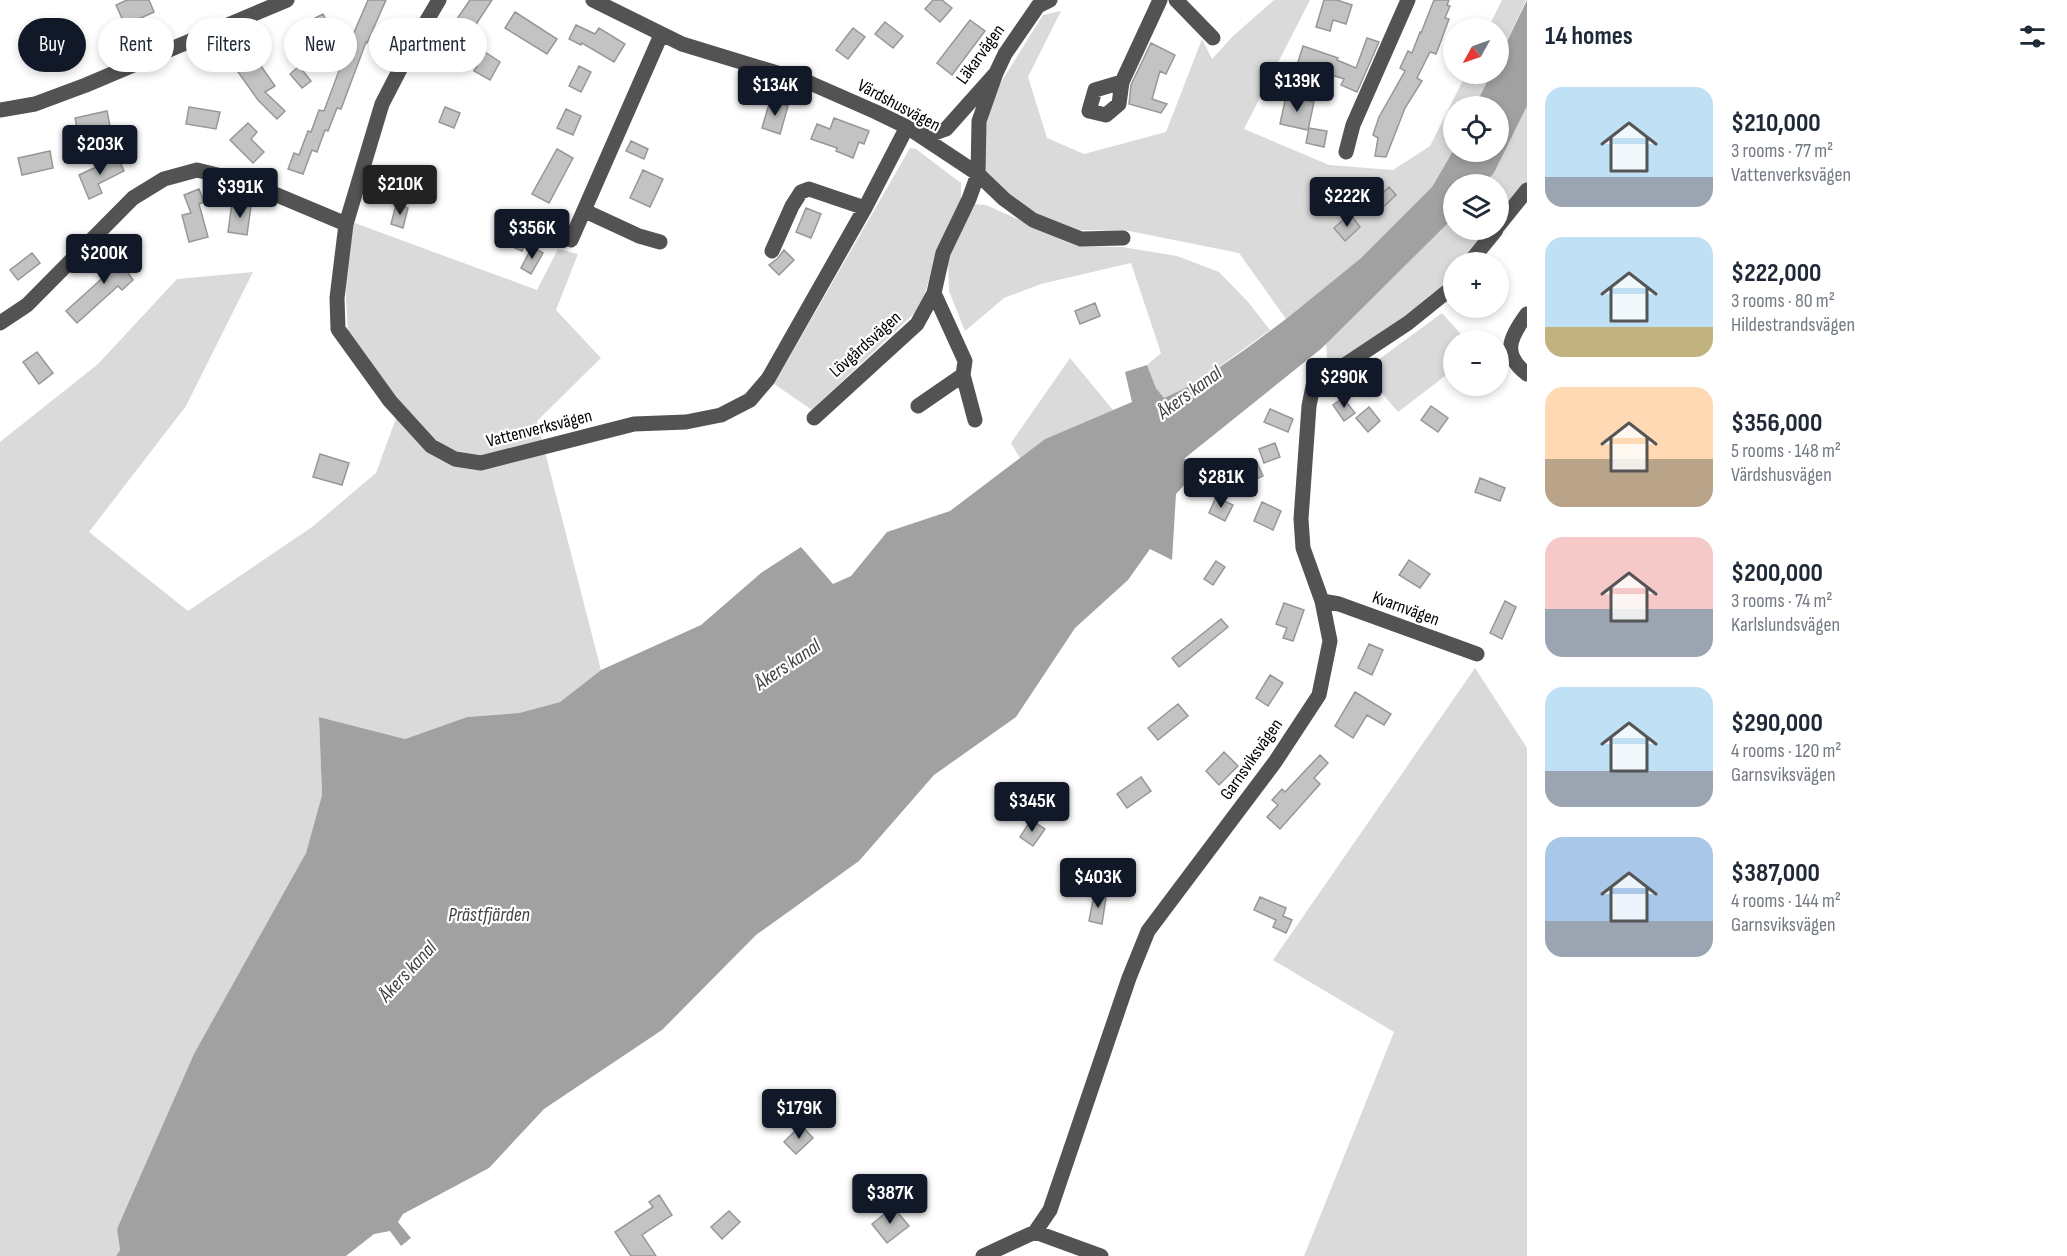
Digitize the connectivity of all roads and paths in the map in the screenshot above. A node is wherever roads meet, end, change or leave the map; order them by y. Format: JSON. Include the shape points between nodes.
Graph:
{"nodes":[{"id":1,"x":287,"y":0,"type":"edge"},
{"id":2,"x":439,"y":0,"type":"edge"},
{"id":3,"x":593,"y":0,"type":"edge"},
{"id":4,"x":1160,"y":0,"type":"edge"},
{"id":5,"x":1176,"y":0,"type":"edge"},
{"id":6,"x":1407,"y":0,"type":"edge"},
{"id":7,"x":1040,"y":2,"type":"edge"},
{"id":8,"x":661,"y":35,"type":"junction"},
{"id":9,"x":1213,"y":38,"type":"dead end"},
{"id":10,"x":996,"y":73,"type":"junction"},
{"id":11,"x":1122,"y":82,"type":"dead end"},
{"id":12,"x":0,"y":110,"type":"edge"},
{"id":13,"x":907,"y":127,"type":"junction"},
{"id":14,"x":1346,"y":152,"type":"dead end"},
{"id":15,"x":978,"y":174,"type":"junction"},
{"id":16,"x":1527,"y":190,"type":"edge"},
{"id":17,"x":865,"y":208,"type":"junction"},
{"id":18,"x":585,"y":211,"type":"junction"},
{"id":19,"x":1509,"y":212,"type":"edge"},
{"id":20,"x":346,"y":224,"type":"junction"},
{"id":21,"x":1123,"y":238,"type":"dead end"},
{"id":22,"x":571,"y":240,"type":"dead end"},
{"id":23,"x":1488,"y":240,"type":"edge"},
{"id":24,"x":660,"y":242,"type":"dead end"},
{"id":25,"x":772,"y":251,"type":"dead end"},
{"id":26,"x":1478,"y":252,"type":"edge"},
{"id":27,"x":934,"y":293,"type":"junction"},
{"id":28,"x":1443,"y":295,"type":"edge"},
{"id":29,"x":1527,"y":314,"type":"edge"},
{"id":30,"x":0,"y":323,"type":"edge"},
{"id":31,"x":1527,"y":374,"type":"edge"},
{"id":32,"x":963,"y":375,"type":"junction"},
{"id":33,"x":918,"y":406,"type":"dead end"},
{"id":34,"x":814,"y":418,"type":"dead end"},
{"id":35,"x":975,"y":420,"type":"dead end"},
{"id":36,"x":1322,"y":601,"type":"junction"},
{"id":37,"x":1477,"y":654,"type":"dead end"},
{"id":38,"x":1035,"y":1232,"type":"junction"},
{"id":39,"x":983,"y":1256,"type":"edge"},
{"id":40,"x":1101,"y":1256,"type":"edge"}],
"edges":[{"from":1,"to":12,"type":"street","via":[[86,86],[35,104]]},
{"from":2,"to":20,"type":"street","name":"Vattenverksvägen","via":[[382,104]]},
{"from":3,"to":8,"type":"street","name":"Värdshusvägen"},
{"from":4,"to":11,"type":"street"},
{"from":5,"to":9,"type":"street"},
{"from":6,"to":14,"type":"street","via":[[1353,125]]},
{"from":7,"to":10,"type":"street","name":"Läkarvägen"},
{"from":8,"to":13,"type":"street","name":"Värdshusvägen","via":[[810,83]]},
{"from":8,"to":18,"type":"street"},
{"from":10,"to":13,"type":"street","name":"Läkarvägen","via":[[946,129],[932,134]]},
{"from":10,"to":15,"type":"street","via":[[980,121]]},
{"from":13,"to":15,"type":"street","name":"Värdshusvägen"},
{"from":13,"to":17,"type":"street","name":"Vattenverksvägen"},
{"from":15,"to":21,"type":"street","name":"Värdshusvägen","via":[[1033,220],[1081,239]]},
{"from":15,"to":27,"type":"street","name":"Lövgårdsvägen","via":[[944,253]]},
{"from":16,"to":19,"type":"street"},
{"from":17,"to":20,"type":"street","name":"Vattenverksvägen","via":[[768,379],[750,400],[721,415],[686,422],[634,424],[481,464],[455,459],[431,446],[390,401],[338,329],[337,298]]},
{"from":17,"to":25,"type":"street","via":[[810,189],[801,192]]},
{"from":18,"to":22,"type":"street"},
{"from":18,"to":24,"type":"street"},
{"from":20,"to":30,"type":"street","via":[[246,182],[206,172],[196,170],[164,179],[133,198],[27,305]]},
{"from":23,"to":26,"type":"street"},
{"from":27,"to":32,"type":"street","via":[[965,361]]},
{"from":27,"to":34,"type":"street","name":"Lövgårdsvägen","via":[[917,324]]},
{"from":28,"to":36,"type":"street","name":"Garnsviksvägen","via":[[1313,386],[1301,519],[1303,548]]},
{"from":29,"to":31,"type":"street","via":[[1510,346],[1516,366]]},
{"from":32,"to":33,"type":"street"},
{"from":32,"to":35,"type":"street"},
{"from":36,"to":37,"type":"street","name":"Kvarnvägen"},
{"from":36,"to":38,"type":"street","name":"Garnsviksvägen","via":[[1330,641],[1319,695],[1275,762],[1148,931],[1050,1210]]},
{"from":38,"to":39,"type":"street"},
{"from":38,"to":40,"type":"street"}]}
